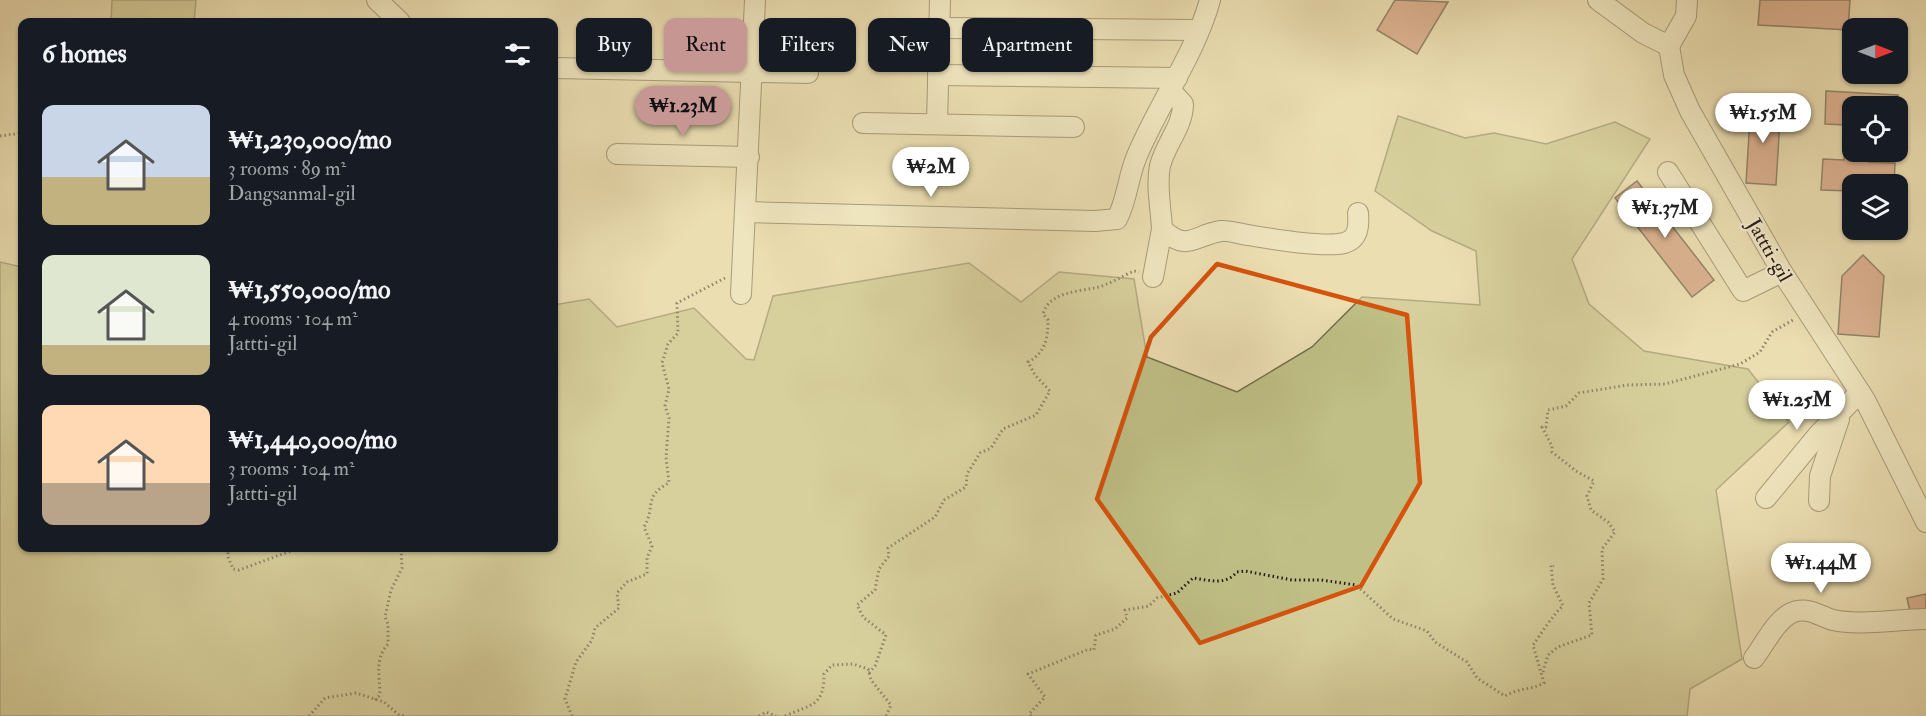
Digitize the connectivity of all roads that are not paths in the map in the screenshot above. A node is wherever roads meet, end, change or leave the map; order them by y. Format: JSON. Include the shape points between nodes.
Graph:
{"nodes":[{"id":1,"x":377,"y":0,"type":"edge"},
{"id":2,"x":755,"y":0,"type":"edge"},
{"id":3,"x":940,"y":0,"type":"edge"},
{"id":4,"x":1210,"y":0,"type":"edge"},
{"id":5,"x":1598,"y":0,"type":"edge"},
{"id":6,"x":1687,"y":0,"type":"edge"},
{"id":7,"x":396,"y":18,"type":"edge"},
{"id":8,"x":939,"y":18,"type":"edge"},
{"id":9,"x":950,"y":28,"type":"edge"},
{"id":10,"x":1199,"y":30,"type":"junction"},
{"id":11,"x":1668,"y":46,"type":"junction"},
{"id":12,"x":558,"y":68,"type":"edge"},
{"id":13,"x":754,"y":71,"type":"junction"},
{"id":14,"x":938,"y":72,"type":"edge"},
{"id":15,"x":808,"y":73,"type":"dead end"},
{"id":16,"x":938,"y":75,"type":"junction"},
{"id":17,"x":1174,"y":84,"type":"junction"},
{"id":18,"x":863,"y":123,"type":"dead end"},
{"id":19,"x":937,"y":124,"type":"junction"},
{"id":20,"x":1074,"y":127,"type":"dead end"},
{"id":21,"x":617,"y":154,"type":"dead end"},
{"id":22,"x":749,"y":157,"type":"junction"},
{"id":23,"x":1668,"y":172,"type":"dead end"},
{"id":24,"x":746,"y":212,"type":"junction"},
{"id":25,"x":1358,"y":213,"type":"dead end"},
{"id":26,"x":1162,"y":229,"type":"junction"},
{"id":27,"x":1782,"y":272,"type":"junction"},
{"id":28,"x":1153,"y":277,"type":"road end"},
{"id":29,"x":741,"y":294,"type":"dead end"},
{"id":30,"x":1860,"y":392,"type":"junction"},
{"id":31,"x":1842,"y":411,"type":"junction"},
{"id":32,"x":1766,"y":498,"type":"dead end"},
{"id":33,"x":1819,"y":501,"type":"dead end"},
{"id":34,"x":1926,"y":522,"type":"edge"},
{"id":35,"x":1926,"y":619,"type":"edge"},
{"id":36,"x":1754,"y":658,"type":"dead end"}],
"edges":[{"from":1,"to":7,"type":"street"},
{"from":2,"to":13,"type":"street"},
{"from":3,"to":8,"type":"street"},
{"from":4,"to":10,"type":"street"},
{"from":5,"to":11,"type":"street"},
{"from":6,"to":11,"type":"street","via":[[1686,16]]},
{"from":9,"to":10,"type":"street"},
{"from":10,"to":17,"type":"street"},
{"from":11,"to":27,"type":"street","name":"Jattti-gil","via":[[1674,75],[1690,111]]},
{"from":12,"to":13,"type":"street"},
{"from":13,"to":15,"type":"street"},
{"from":13,"to":22,"type":"street"},
{"from":14,"to":16,"type":"street"},
{"from":16,"to":17,"type":"street"},
{"from":16,"to":19,"type":"street"},
{"from":17,"to":24,"type":"street","via":[[1135,159],[1117,219]]},
{"from":17,"to":26,"type":"street","via":[[1183,104],[1183,116],[1160,165]]},
{"from":18,"to":19,"type":"street"},
{"from":19,"to":20,"type":"street"},
{"from":21,"to":22,"type":"street"},
{"from":22,"to":24,"type":"street"},
{"from":23,"to":27,"type":"street","via":[[1743,291]]},
{"from":24,"to":29,"type":"street"},
{"from":25,"to":26,"type":"street","via":[[1355,237],[1345,243],[1221,231],[1182,241]]},
{"from":26,"to":28,"type":"street"},
{"from":27,"to":30,"type":"street","name":"Jattti-gil"},
{"from":30,"to":31,"type":"street"},
{"from":30,"to":34,"type":"street","name":"Jattti-gil"},
{"from":31,"to":32,"type":"street"},
{"from":31,"to":33,"type":"street","via":[[1820,476]]},
{"from":35,"to":36,"type":"street","via":[[1852,623],[1812,611],[1796,611],[1780,621]]}]}
